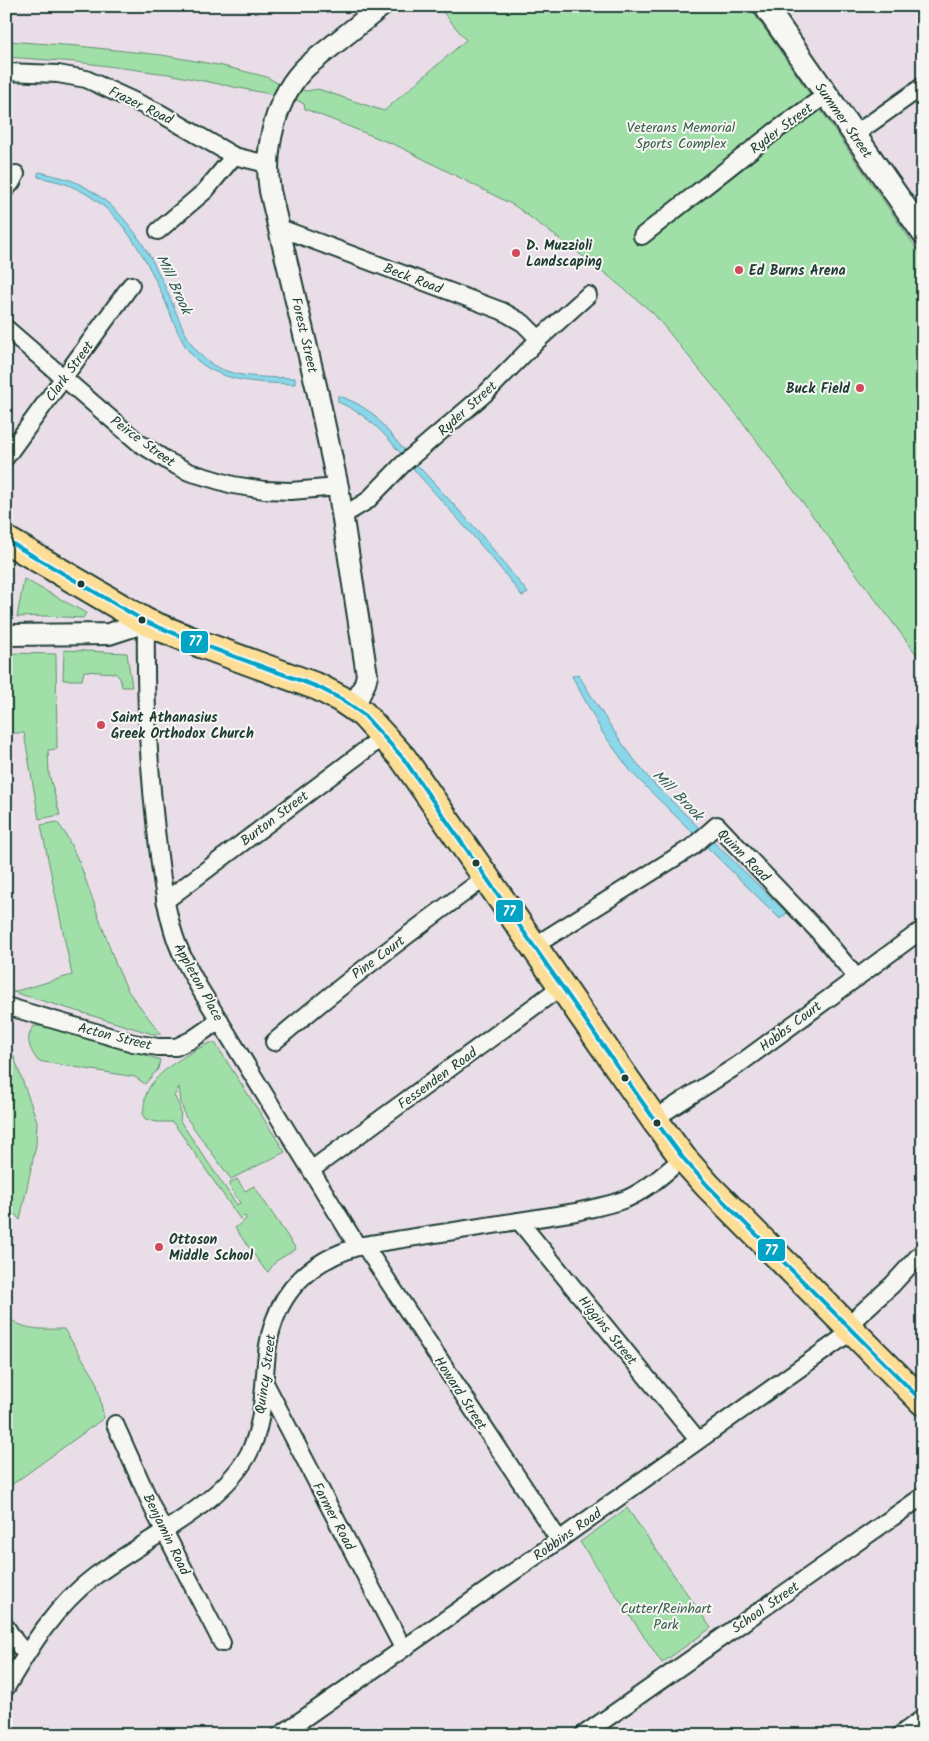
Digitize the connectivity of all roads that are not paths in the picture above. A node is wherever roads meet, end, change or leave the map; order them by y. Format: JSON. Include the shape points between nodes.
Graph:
{"nodes":[{"id":1,"x":382,"y":6,"type":"edge"},
{"id":2,"x":765,"y":6,"type":"edge"},
{"id":3,"x":6,"y":72,"type":"edge"},
{"id":4,"x":923,"y":86,"type":"edge"},
{"id":5,"x":826,"y":95,"type":"junction"},
{"id":6,"x":854,"y":135,"type":"junction"},
{"id":7,"x":234,"y":156,"type":"junction"},
{"id":8,"x":267,"y":164,"type":"junction"},
{"id":9,"x":16,"y":174,"type":"dead end"},
{"id":10,"x":6,"y":190,"type":"edge"},
{"id":11,"x":280,"y":228,"type":"junction"},
{"id":12,"x":158,"y":231,"type":"dead end"},
{"id":13,"x":923,"y":233,"type":"edge"},
{"id":14,"x":642,"y":236,"type":"dead end"},
{"id":15,"x":131,"y":285,"type":"dead end"},
{"id":16,"x":588,"y":295,"type":"dead end"},
{"id":17,"x":6,"y":328,"type":"edge"},
{"id":18,"x":540,"y":339,"type":"junction"},
{"id":19,"x":64,"y":378,"type":"junction"},
{"id":20,"x":6,"y":457,"type":"edge"},
{"id":21,"x":338,"y":487,"type":"junction"},
{"id":22,"x":342,"y":516,"type":"junction"},
{"id":23,"x":6,"y":540,"type":"edge"},
{"id":24,"x":146,"y":622,"type":"junction"},
{"id":25,"x":6,"y":635,"type":"edge"},
{"id":26,"x":354,"y":707,"type":"junction"},
{"id":27,"x":384,"y":736,"type":"junction"},
{"id":28,"x":486,"y":878,"type":"junction"},
{"id":29,"x":164,"y":901,"type":"junction"},
{"id":30,"x":923,"y":929,"type":"edge"},
{"id":31,"x":534,"y":946,"type":"junction"},
{"id":32,"x":857,"y":978,"type":"junction"},
{"id":33,"x":562,"y":986,"type":"junction"},
{"id":34,"x":6,"y":1006,"type":"edge"},
{"id":35,"x":220,"y":1020,"type":"junction"},
{"id":36,"x":274,"y":1042,"type":"dead end"},
{"id":37,"x":654,"y":1119,"type":"junction"},
{"id":38,"x":683,"y":1158,"type":"junction"},
{"id":39,"x":311,"y":1170,"type":"junction"},
{"id":40,"x":519,"y":1221,"type":"junction"},
{"id":41,"x":361,"y":1246,"type":"junction"},
{"id":42,"x":923,"y":1251,"type":"edge"},
{"id":43,"x":850,"y":1328,"type":"junction"},
{"id":44,"x":265,"y":1383,"type":"junction"},
{"id":45,"x":923,"y":1402,"type":"edge"},
{"id":46,"x":115,"y":1424,"type":"dead end"},
{"id":47,"x":698,"y":1440,"type":"junction"},
{"id":48,"x":923,"y":1496,"type":"edge"},
{"id":49,"x":164,"y":1530,"type":"junction"},
{"id":50,"x":558,"y":1540,"type":"junction"},
{"id":51,"x":6,"y":1627,"type":"edge"},
{"id":52,"x":222,"y":1644,"type":"dead end"},
{"id":53,"x":403,"y":1648,"type":"junction"},
{"id":54,"x":26,"y":1654,"type":"junction"},
{"id":55,"x":6,"y":1688,"type":"edge"},
{"id":56,"x":923,"y":1718,"type":"edge"},
{"id":57,"x":280,"y":1735,"type":"edge"},
{"id":58,"x":583,"y":1735,"type":"edge"},
{"id":59,"x":900,"y":1735,"type":"edge"}],
"edges":[{"from":1,"to":8,"type":"street","name":"Forest Street","via":[[296,76],[274,127]]},
{"from":2,"to":5,"type":"main road","name":"Summer Street"},
{"from":3,"to":7,"type":"street","name":"Frazer Road","via":[[58,74],[86,79],[158,112]]},
{"from":4,"to":6,"type":"street"},
{"from":5,"to":6,"type":"main road","name":"Summer Street"},
{"from":5,"to":14,"type":"street","name":"Ryder Street"},
{"from":6,"to":13,"type":"main road","name":"Summer Street"},
{"from":7,"to":8,"type":"street","name":"Frazer Road"},
{"from":7,"to":12,"type":"street","via":[[205,191]]},
{"from":8,"to":11,"type":"street","name":"Forest Street"},
{"from":9,"to":10,"type":"street"},
{"from":11,"to":18,"type":"street","name":"Beck Road","via":[[502,312],[523,322]]},
{"from":11,"to":21,"type":"street","name":"Forest Street"},
{"from":15,"to":19,"type":"street","name":"Clark Street"},
{"from":16,"to":18,"type":"street","name":"Ryder Street"},
{"from":17,"to":19,"type":"street","name":"Peirce Street"},
{"from":18,"to":22,"type":"street","name":"Ryder Street","via":[[367,501]]},
{"from":19,"to":20,"type":"street","name":"Clark Street"},
{"from":19,"to":21,"type":"street","name":"Peirce Street","via":[[139,443],[189,472],[264,490]]},
{"from":21,"to":22,"type":"street","name":"Forest Street"},
{"from":22,"to":26,"type":"street","name":"Forest Street","via":[[367,673]]},
{"from":23,"to":24,"type":"main road"},
{"from":24,"to":25,"type":"street","via":[[109,634]]},
{"from":24,"to":26,"type":"main road","via":[[318,687]]},
{"from":24,"to":29,"type":"street","name":"Appleton Place","via":[[145,676],[152,793]]},
{"from":26,"to":27,"type":"main road"},
{"from":27,"to":28,"type":"main road","via":[[404,758]]},
{"from":27,"to":29,"type":"street","name":"Burton Street"},
{"from":28,"to":31,"type":"main road"},
{"from":28,"to":36,"type":"street","name":"Pine Court","via":[[343,984]]},
{"from":29,"to":35,"type":"street","name":"Appleton Place","via":[[185,961]]},
{"from":30,"to":32,"type":"street","name":"Hobbs Court"},
{"from":31,"to":32,"type":"street","name":"Quinn Road","via":[[698,843],[717,825],[818,931]]},
{"from":31,"to":33,"type":"main road"},
{"from":32,"to":37,"type":"street","name":"Hobbs Court","via":[[738,1066]]},
{"from":33,"to":37,"type":"main road"},
{"from":33,"to":39,"type":"street","name":"Fessenden Road"},
{"from":34,"to":35,"type":"street","name":"Acton Street","via":[[133,1043],[158,1047],[176,1047]]},
{"from":35,"to":39,"type":"street","name":"Appleton Place"},
{"from":37,"to":38,"type":"main road"},
{"from":38,"to":40,"type":"street","name":"Quincy Street","via":[[646,1188],[626,1199],[605,1206]]},
{"from":38,"to":43,"type":"main road","via":[[736,1216]]},
{"from":39,"to":41,"type":"street","name":"Appleton Place"},
{"from":40,"to":41,"type":"street","name":"Quincy Street"},
{"from":40,"to":47,"type":"street","name":"Higgins Street"},
{"from":41,"to":44,"type":"street","name":"Quincy Street","via":[[325,1260],[289,1290],[277,1311],[270,1335]]},
{"from":41,"to":50,"type":"street","name":"Howard Street"},
{"from":42,"to":43,"type":"street","name":"Robbins Road"},
{"from":43,"to":45,"type":"main road"},
{"from":43,"to":47,"type":"street","name":"Robbins Road"},
{"from":44,"to":49,"type":"street","name":"Quincy Street","via":[[256,1433],[248,1454],[234,1475],[200,1506]]},
{"from":44,"to":53,"type":"street","name":"Farmer Road"},
{"from":46,"to":49,"type":"street","name":"Benjamin Road"},
{"from":47,"to":50,"type":"street","name":"Robbins Road"},
{"from":48,"to":58,"type":"street","name":"School Street"},
{"from":49,"to":52,"type":"street","name":"Benjamin Road"},
{"from":49,"to":54,"type":"street","name":"Quincy Street","via":[[94,1577],[68,1600]]},
{"from":50,"to":53,"type":"street","name":"Robbins Road"},
{"from":51,"to":54,"type":"street"},
{"from":53,"to":57,"type":"street","name":"Robbins Road"},
{"from":54,"to":55,"type":"street","name":"Quincy Street"},
{"from":56,"to":59,"type":"street"}]}
